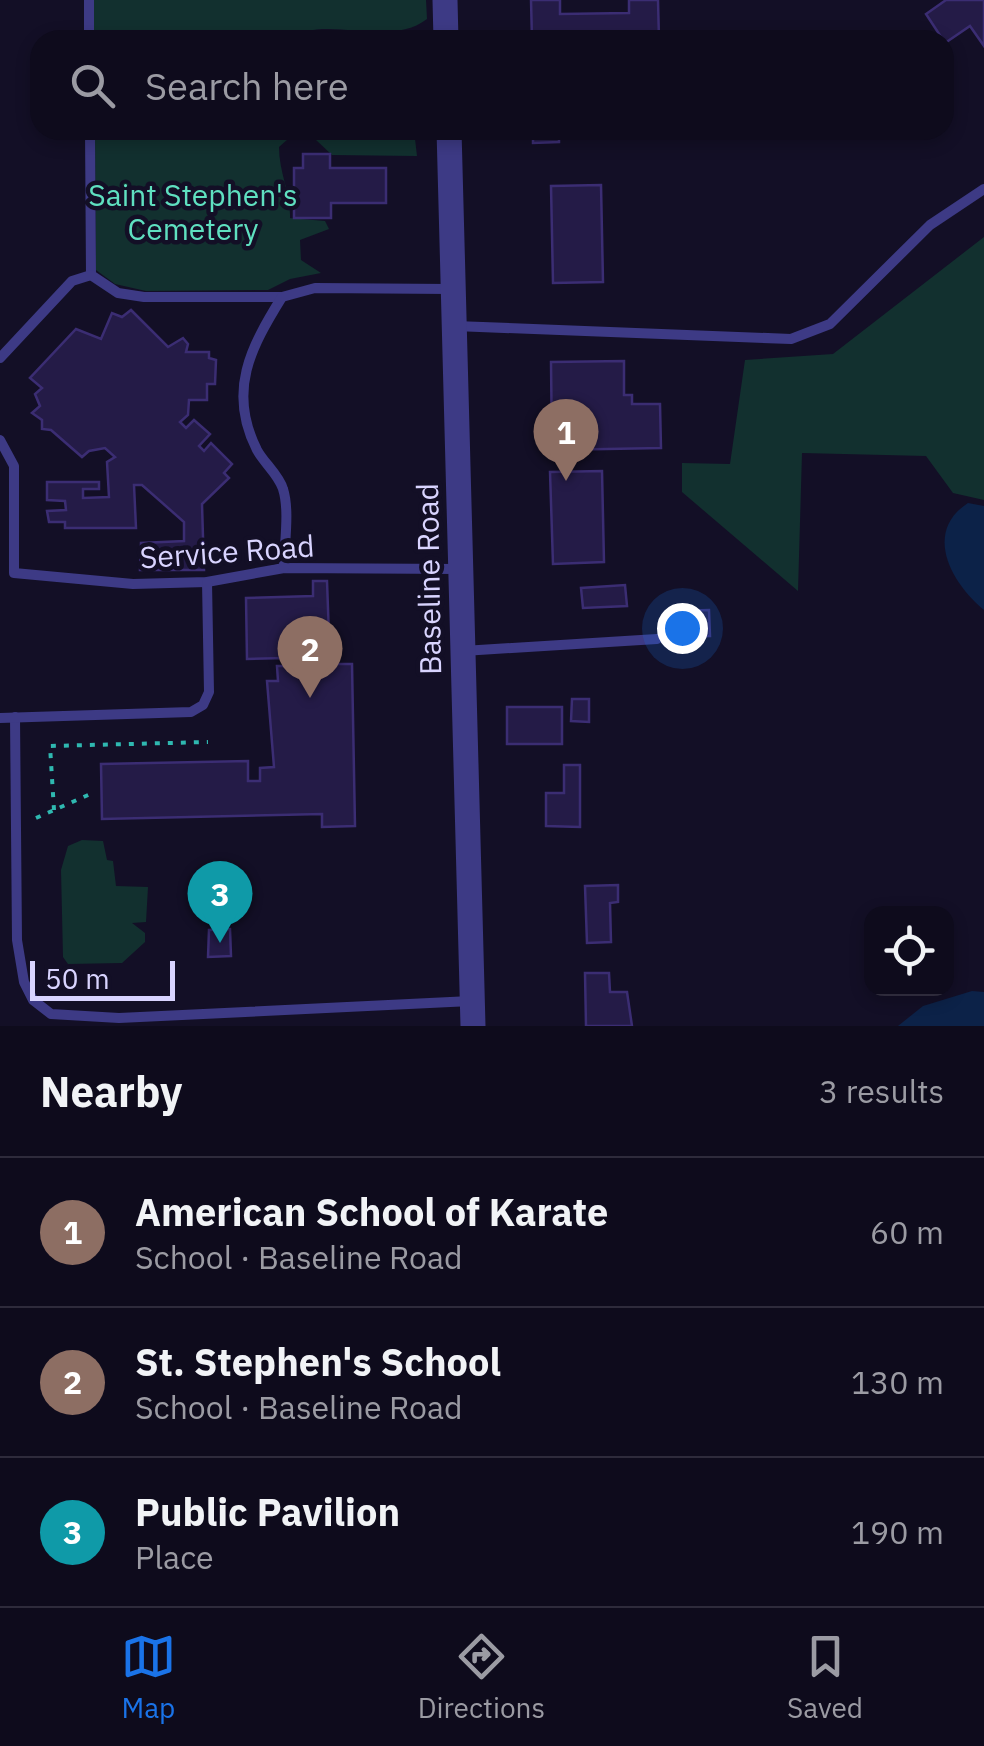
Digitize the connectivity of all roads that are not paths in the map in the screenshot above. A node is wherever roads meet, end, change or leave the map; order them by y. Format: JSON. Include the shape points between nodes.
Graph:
{"nodes":[{"id":1,"x":89,"y":0,"type":"edge"},
{"id":2,"x":445,"y":0,"type":"edge"},
{"id":3,"x":89,"y":30,"type":"edge"},
{"id":4,"x":446,"y":30,"type":"edge"},
{"id":5,"x":90,"y":140,"type":"edge"},
{"id":6,"x":448,"y":140,"type":"edge"},
{"id":7,"x":984,"y":188,"type":"edge"},
{"id":8,"x":91,"y":275,"type":"junction"},
{"id":9,"x":453,"y":289,"type":"junction"},
{"id":10,"x":282,"y":297,"type":"junction"},
{"id":11,"x":454,"y":326,"type":"junction"},
{"id":12,"x":0,"y":358,"type":"edge"},
{"id":13,"x":0,"y":440,"type":"edge"},
{"id":14,"x":284,"y":568,"type":"junction"},
{"id":15,"x":460,"y":569,"type":"junction"},
{"id":16,"x":0,"y":570,"type":"edge"},
{"id":17,"x":14,"y":573,"type":"junction"},
{"id":18,"x":207,"y":582,"type":"junction"},
{"id":19,"x":657,"y":639,"type":"dead end"},
{"id":20,"x":462,"y":651,"type":"junction"},
{"id":21,"x":0,"y":718,"type":"edge"},
{"id":22,"x":15,"y":718,"type":"junction"},
{"id":23,"x":473,"y":1013,"type":"edge"}],
"edges":[{"from":1,"to":3,"type":"lane"},
{"from":2,"to":4,"type":"street"},
{"from":5,"to":8,"type":"lane"},
{"from":6,"to":9,"type":"street","name":"Baseline Road"},
{"from":7,"to":11,"type":"lane","via":[[930,225],[830,324],[791,339]]},
{"from":8,"to":10,"type":"lane","via":[[118,293],[144,297]]},
{"from":8,"to":12,"type":"lane","via":[[72,282]]},
{"from":9,"to":10,"type":"lane","via":[[315,288]]},
{"from":9,"to":11,"type":"street","name":"Baseline Road"},
{"from":10,"to":14,"type":"lane","via":[[253,343],[244,385],[257,449],[283,489]]},
{"from":11,"to":15,"type":"street","name":"Baseline Road"},
{"from":13,"to":17,"type":"lane","via":[[14,466]]},
{"from":14,"to":15,"type":"lane","name":"Service Road"},
{"from":14,"to":18,"type":"lane","name":"Service Road"},
{"from":15,"to":20,"type":"street","name":"Baseline Road"},
{"from":16,"to":17,"type":"lane","name":"Service Road"},
{"from":17,"to":18,"type":"lane","name":"Service Road","via":[[132,584]]},
{"from":18,"to":22,"type":"lane","via":[[209,692],[203,704],[191,712]]},
{"from":19,"to":20,"type":"lane"},
{"from":20,"to":23,"type":"street","name":"Baseline Road"},
{"from":21,"to":22,"type":"lane"},
{"from":22,"to":23,"type":"lane","via":[[17,940],[24,982],[51,1014]]}]}
